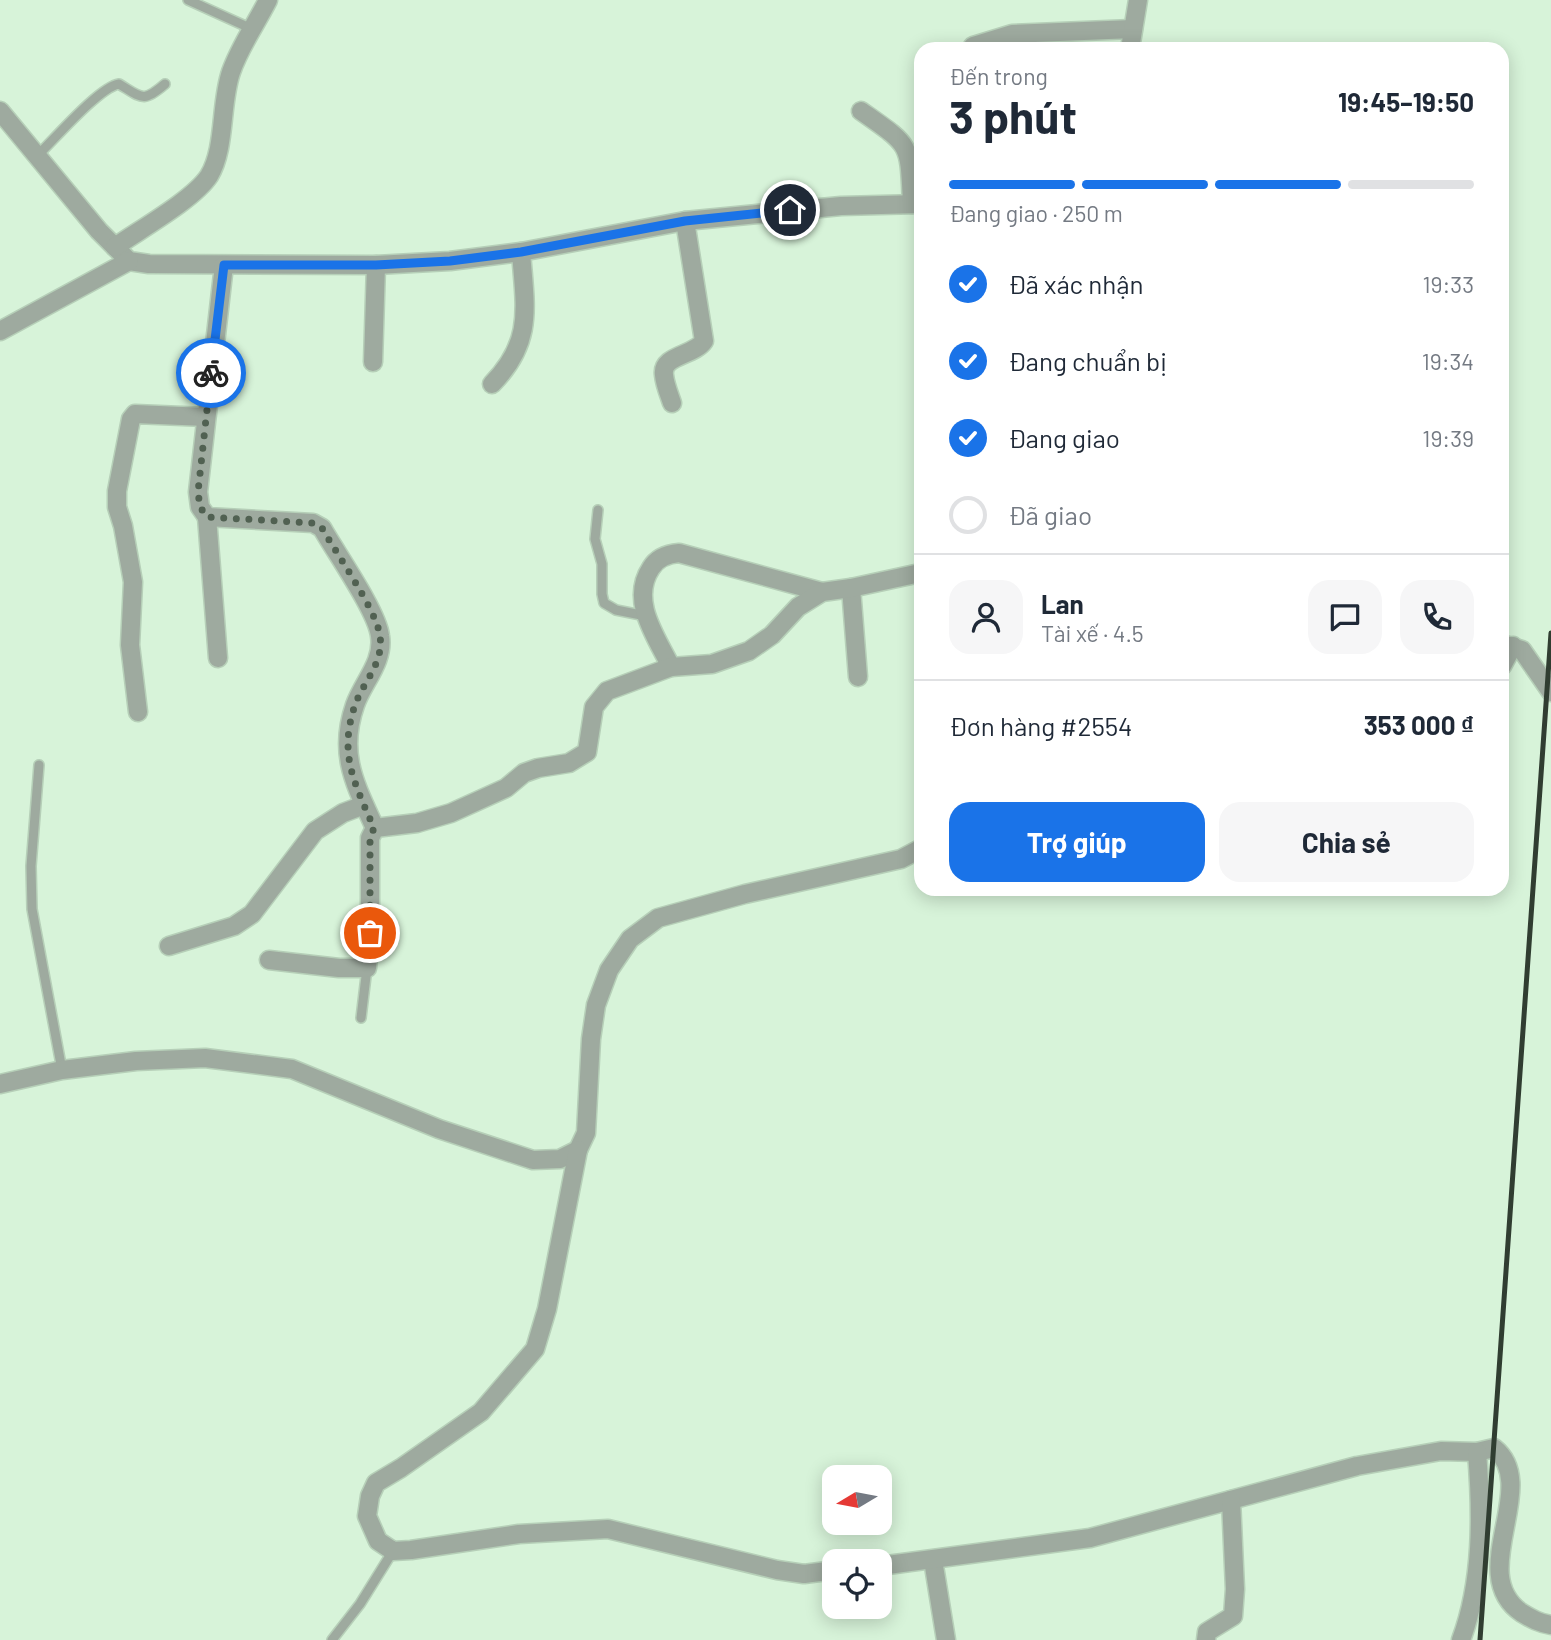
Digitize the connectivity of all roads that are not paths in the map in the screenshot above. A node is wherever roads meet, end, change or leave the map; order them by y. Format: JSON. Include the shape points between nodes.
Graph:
{"nodes":[{"id":1,"x":188,"y":0,"type":"edge"},
{"id":2,"x":268,"y":0,"type":"edge"},
{"id":3,"x":1138,"y":0,"type":"edge"},
{"id":4,"x":252,"y":29,"type":"junction"},
{"id":5,"x":1133,"y":29,"type":"junction"},
{"id":6,"x":986,"y":42,"type":"edge"},
{"id":7,"x":1130,"y":42,"type":"edge"},
{"id":8,"x":165,"y":83,"type":"dead end"},
{"id":9,"x":0,"y":111,"type":"edge"},
{"id":10,"x":861,"y":111,"type":"dead end"},
{"id":11,"x":36,"y":157,"type":"junction"},
{"id":12,"x":914,"y":189,"type":"edge"},
{"id":13,"x":914,"y":204,"type":"edge"},
{"id":14,"x":685,"y":221,"type":"junction"},
{"id":15,"x":115,"y":247,"type":"junction"},
{"id":16,"x":521,"y":252,"type":"junction"},
{"id":17,"x":129,"y":261,"type":"junction"},
{"id":18,"x":224,"y":265,"type":"junction"},
{"id":19,"x":376,"y":265,"type":"junction"},
{"id":20,"x":0,"y":331,"type":"edge"},
{"id":21,"x":373,"y":362,"type":"dead end"},
{"id":22,"x":492,"y":384,"type":"dead end"},
{"id":23,"x":672,"y":403,"type":"dead end"},
{"id":24,"x":206,"y":417,"type":"junction"},
{"id":25,"x":598,"y":510,"type":"dead end"},
{"id":26,"x":207,"y":517,"type":"junction"},
{"id":27,"x":914,"y":574,"type":"edge"},
{"id":28,"x":851,"y":588,"type":"junction"},
{"id":29,"x":822,"y":592,"type":"junction"},
{"id":30,"x":646,"y":616,"type":"junction"},
{"id":31,"x":1509,"y":646,"type":"edge"},
{"id":32,"x":218,"y":658,"type":"dead end"},
{"id":33,"x":671,"y":667,"type":"junction"},
{"id":34,"x":858,"y":677,"type":"dead end"},
{"id":35,"x":1551,"y":692,"type":"edge"},
{"id":36,"x":138,"y":712,"type":"dead end"},
{"id":37,"x":39,"y":765,"type":"dead end"},
{"id":38,"x":364,"y":805,"type":"junction"},
{"id":39,"x":374,"y":828,"type":"junction"},
{"id":40,"x":914,"y":852,"type":"edge"},
{"id":41,"x":169,"y":946,"type":"dead end"},
{"id":42,"x":269,"y":960,"type":"dead end"},
{"id":43,"x":367,"y":968,"type":"junction"},
{"id":44,"x":361,"y":1018,"type":"dead end"},
{"id":45,"x":62,"y":1070,"type":"junction"},
{"id":46,"x":0,"y":1084,"type":"edge"},
{"id":47,"x":578,"y":1150,"type":"junction"},
{"id":48,"x":1477,"y":1452,"type":"junction"},
{"id":49,"x":1231,"y":1500,"type":"junction"},
{"id":50,"x":393,"y":1550,"type":"junction"},
{"id":51,"x":933,"y":1560,"type":"junction"},
{"id":52,"x":892,"y":1565,"type":"edge"},
{"id":53,"x":822,"y":1572,"type":"edge"},
{"id":54,"x":1551,"y":1625,"type":"edge"},
{"id":55,"x":332,"y":1640,"type":"edge"},
{"id":56,"x":946,"y":1640,"type":"edge"},
{"id":57,"x":1206,"y":1640,"type":"edge"},
{"id":58,"x":1461,"y":1640,"type":"edge"}],
"edges":[{"from":1,"to":4,"type":"lane"},
{"from":2,"to":4,"type":"street"},
{"from":3,"to":5,"type":"street"},
{"from":4,"to":15,"type":"street","via":[[231,72],[217,159],[208,178]]},
{"from":5,"to":6,"type":"street","via":[[1012,34]]},
{"from":5,"to":7,"type":"street"},
{"from":8,"to":11,"type":"lane","via":[[150,97],[142,98],[119,84],[112,85]]},
{"from":9,"to":11,"type":"street"},
{"from":10,"to":12,"type":"street","via":[[907,149]]},
{"from":11,"to":15,"type":"street"},
{"from":13,"to":14,"type":"street"},
{"from":14,"to":16,"type":"street"},
{"from":14,"to":23,"type":"street","via":[[704,341],[699,349],[666,365],[663,372]]},
{"from":15,"to":17,"type":"street"},
{"from":16,"to":19,"type":"street"},
{"from":16,"to":22,"type":"street","via":[[525,320],[520,345],[509,368]]},
{"from":17,"to":18,"type":"street"},
{"from":17,"to":20,"type":"street"},
{"from":18,"to":19,"type":"street"},
{"from":18,"to":24,"type":"street"},
{"from":19,"to":21,"type":"street"},
{"from":24,"to":26,"type":"street","via":[[198,492]]},
{"from":24,"to":36,"type":"street","via":[[135,414],[131,419],[117,507],[132,582],[130,645]]},
{"from":25,"to":30,"type":"lane","via":[[595,539],[604,603]]},
{"from":26,"to":32,"type":"street"},
{"from":26,"to":38,"type":"street","via":[[313,523],[322,528],[373,616],[380,653],[355,705],[348,738],[349,768]]},
{"from":27,"to":28,"type":"street"},
{"from":28,"to":29,"type":"street"},
{"from":28,"to":34,"type":"street"},
{"from":29,"to":30,"type":"street","via":[[670,554],[652,566],[646,578],[642,591]]},
{"from":29,"to":33,"type":"street","via":[[749,651],[712,664]]},
{"from":30,"to":33,"type":"street"},
{"from":31,"to":35,"type":"street","via":[[1522,650]]},
{"from":33,"to":39,"type":"street","via":[[607,691],[594,707],[587,752],[569,763],[524,773],[506,788],[451,813]]},
{"from":37,"to":45,"type":"lane","via":[[32,909]]},
{"from":38,"to":39,"type":"street"},
{"from":38,"to":41,"type":"street","via":[[315,831],[252,914],[234,926]]},
{"from":39,"to":43,"type":"street"},
{"from":40,"to":47,"type":"street","via":[[658,918],[630,939],[609,970],[596,1005],[586,1133]]},
{"from":42,"to":43,"type":"street"},
{"from":43,"to":44,"type":"lane"},
{"from":45,"to":46,"type":"street"},
{"from":45,"to":47,"type":"street","via":[[205,1058],[292,1069],[439,1129],[533,1160],[560,1159]]},
{"from":47,"to":50,"type":"street","via":[[535,1349],[481,1412],[376,1483],[367,1516],[379,1541]]},
{"from":48,"to":49,"type":"street","via":[[1441,1451],[1357,1466]]},
{"from":48,"to":54,"type":"street","via":[[1494,1448],[1503,1455],[1511,1482],[1499,1569],[1501,1589],[1509,1604],[1537,1623]]},
{"from":48,"to":58,"type":"street","via":[[1478,1569],[1471,1615]]},
{"from":49,"to":51,"type":"street","via":[[1090,1538]]},
{"from":49,"to":57,"type":"street","via":[[1236,1602],[1233,1616],[1207,1632]]},
{"from":50,"to":53,"type":"street","via":[[519,1534],[608,1529],[777,1570]]},
{"from":50,"to":55,"type":"lane"},
{"from":51,"to":52,"type":"street"},
{"from":51,"to":56,"type":"street"}]}
